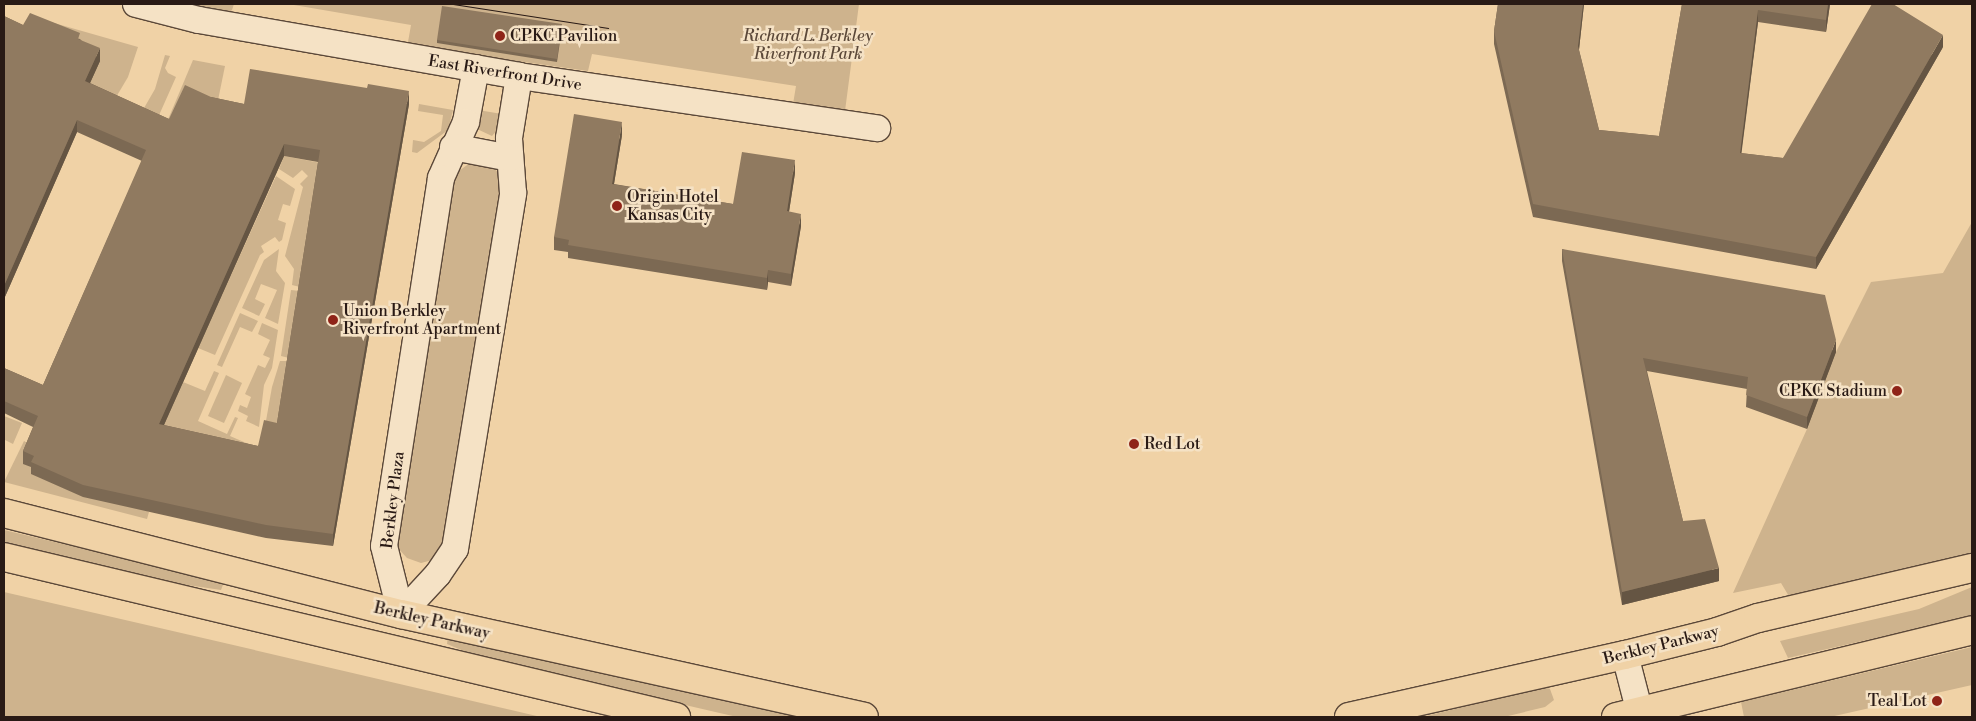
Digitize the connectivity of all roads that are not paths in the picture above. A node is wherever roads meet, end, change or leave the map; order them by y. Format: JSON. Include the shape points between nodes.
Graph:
{"nodes":[{"id":1,"x":136,"y":4,"type":"edge"},
{"id":2,"x":476,"y":68,"type":"junction"},
{"id":3,"x":520,"y":76,"type":"junction"},
{"id":4,"x":877,"y":128,"type":"dead end"},
{"id":5,"x":453,"y":147,"type":"junction"},
{"id":6,"x":510,"y":158,"type":"junction"},
{"id":7,"x":4,"y":513,"type":"edge"},
{"id":8,"x":4,"y":557,"type":"edge"},
{"id":9,"x":1972,"y":568,"type":"edge"},
{"id":10,"x":401,"y":614,"type":"junction"},
{"id":11,"x":1972,"y":630,"type":"edge"},
{"id":12,"x":395,"y":652,"type":"junction"},
{"id":13,"x":1625,"y":656,"type":"junction"},
{"id":14,"x":1632,"y":715,"type":"edge"},
{"id":15,"x":676,"y":717,"type":"edge"},
{"id":16,"x":864,"y":717,"type":"edge"},
{"id":17,"x":1349,"y":717,"type":"edge"}],
"edges":[{"from":1,"to":2,"type":"street","name":"East Riverfront Drive","via":[[199,20]]},
{"from":2,"to":3,"type":"street","name":"East Riverfront Drive"},
{"from":2,"to":5,"type":"street","name":"Berkley Plaza","via":[[466,122]]},
{"from":3,"to":4,"type":"street","name":"East Riverfront Drive"},
{"from":3,"to":6,"type":"street","via":[[509,138]]},
{"from":5,"to":6,"type":"street"},
{"from":5,"to":10,"type":"street","name":"Berkley Plaza","via":[[441,178],[384,546]]},
{"from":6,"to":10,"type":"street","via":[[513,193],[455,549],[438,574]]},
{"from":7,"to":10,"type":"main road","name":"Berkley Parkway"},
{"from":8,"to":12,"type":"main road"},
{"from":9,"to":13,"type":"main road","name":"Berkley Parkway","via":[[1758,618]]},
{"from":10,"to":12,"type":"street"},
{"from":10,"to":16,"type":"main road","name":"Berkley Parkway"},
{"from":11,"to":14,"type":"main road"},
{"from":12,"to":15,"type":"main road"},
{"from":13,"to":14,"type":"street"},
{"from":13,"to":17,"type":"main road","name":"Berkley Parkway"}]}
